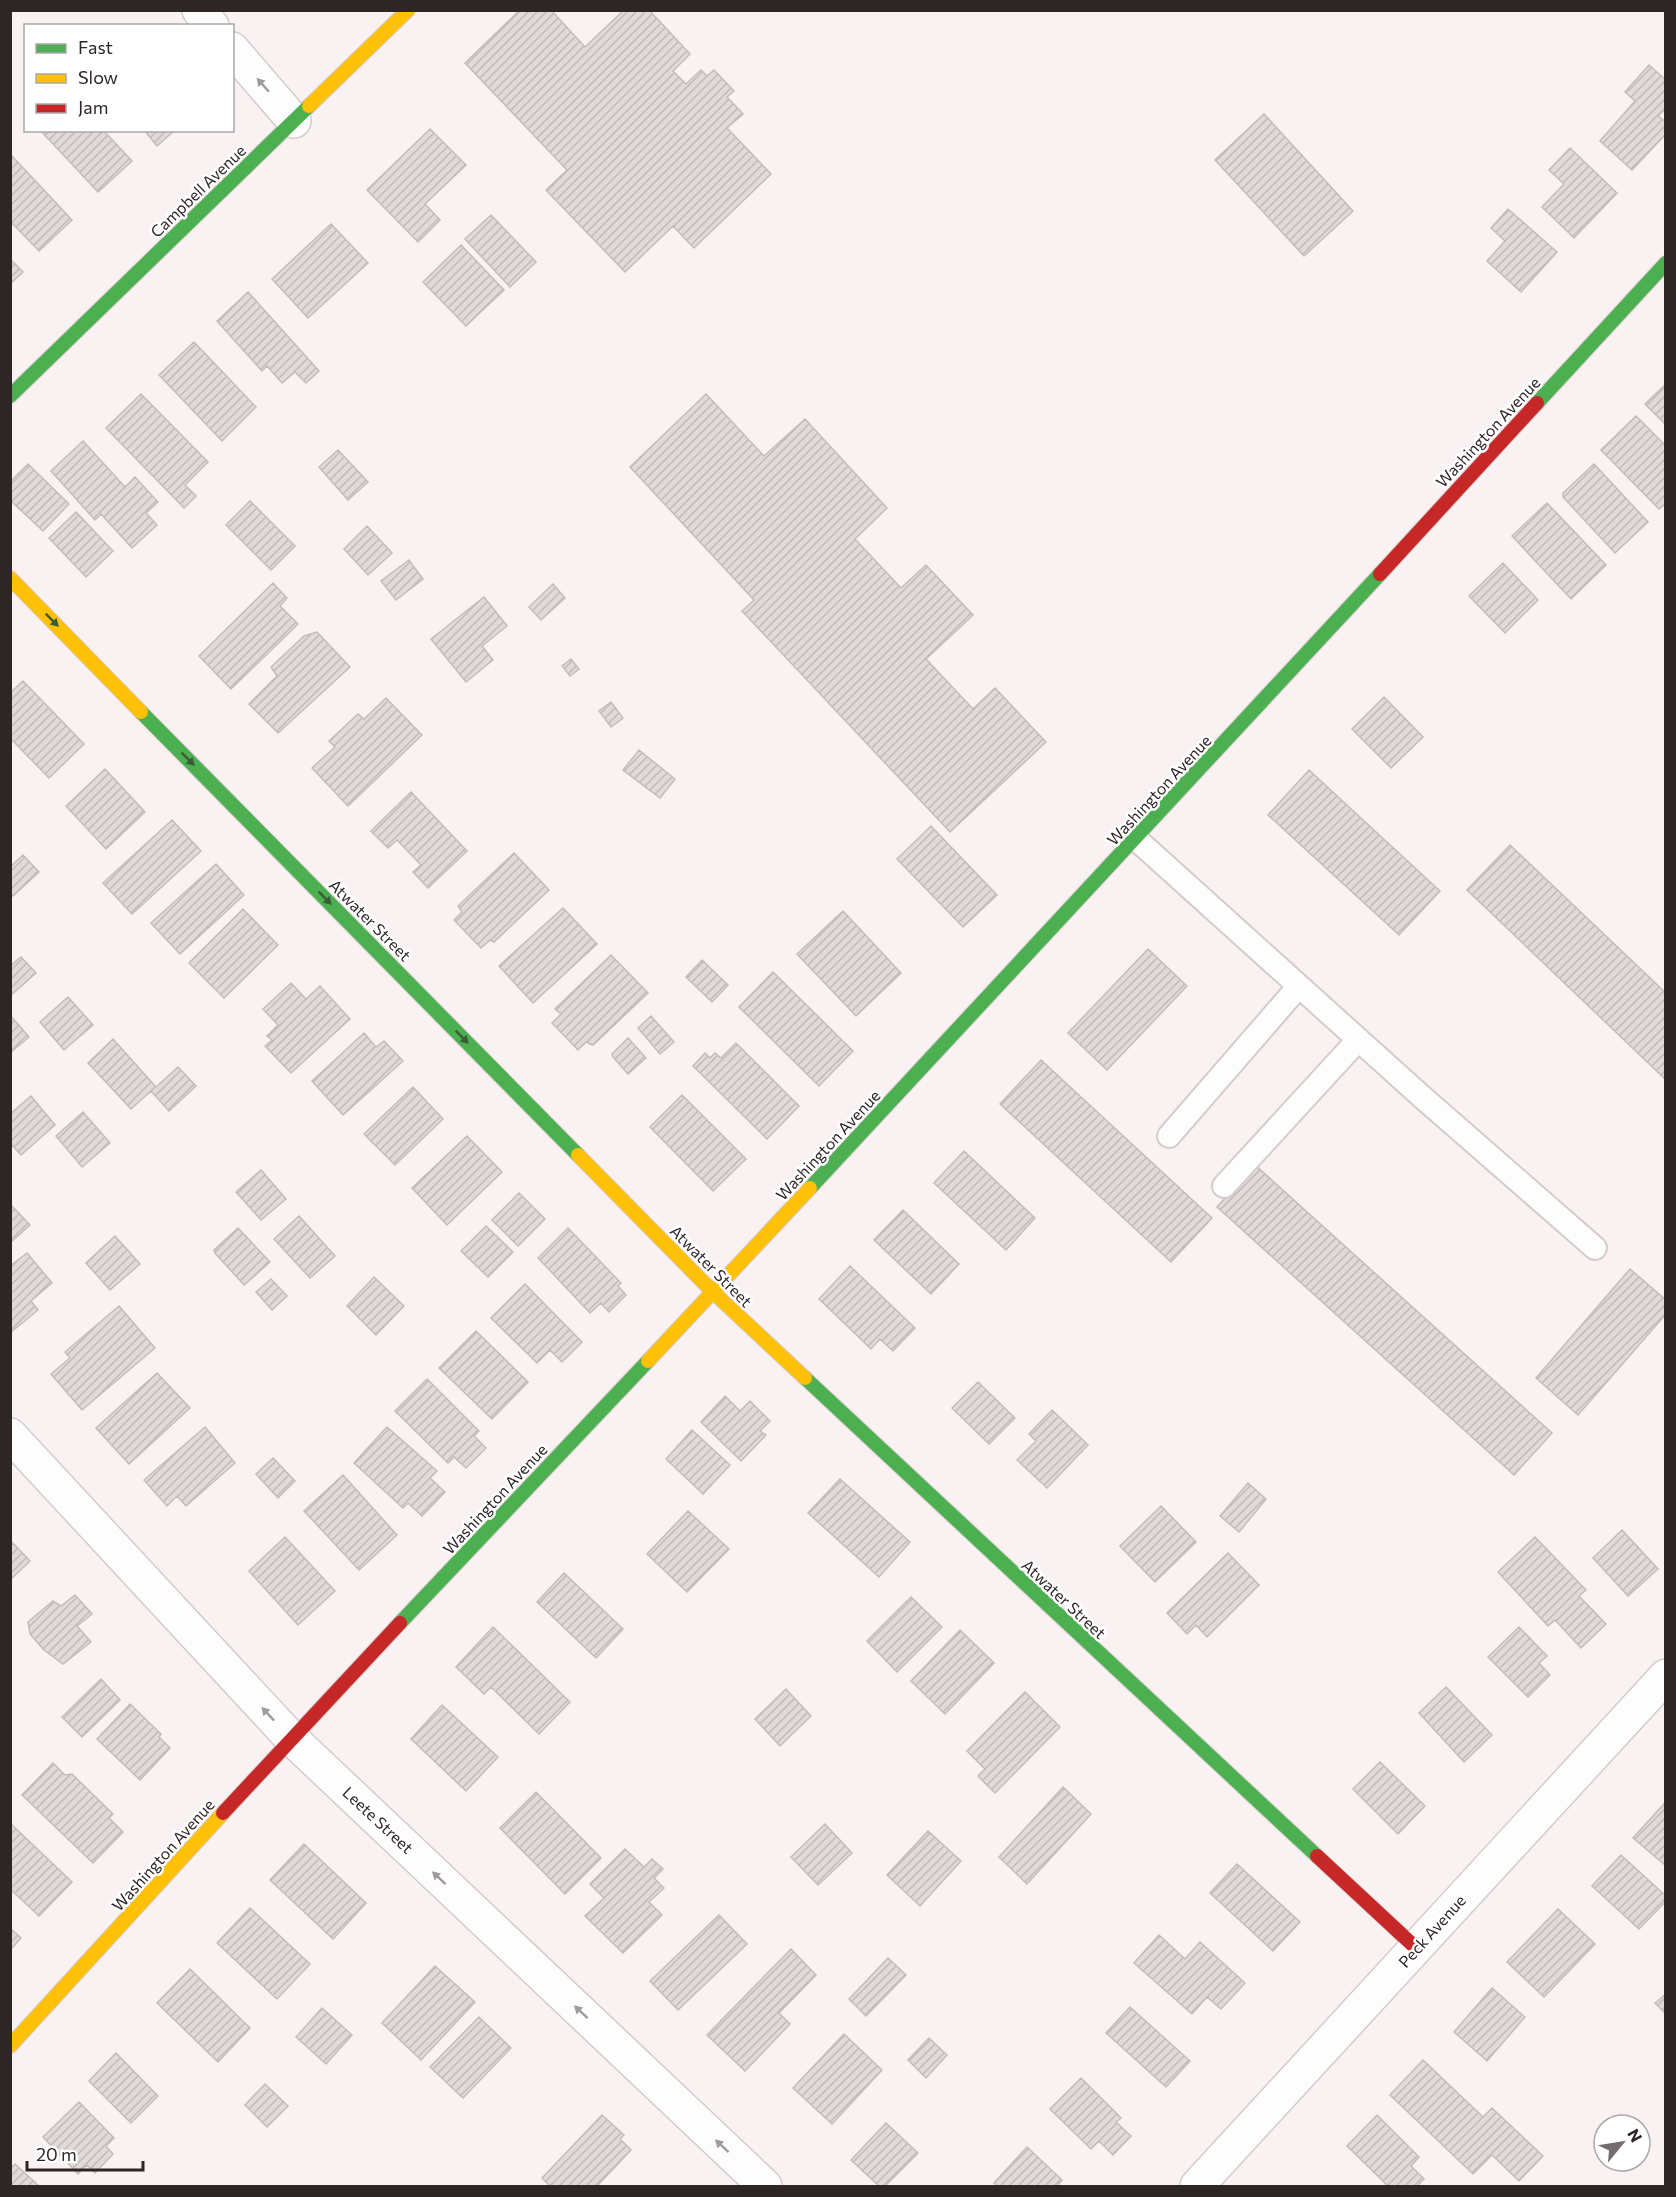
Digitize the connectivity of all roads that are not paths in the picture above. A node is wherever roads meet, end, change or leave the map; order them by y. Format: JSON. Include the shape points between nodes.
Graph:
{"nodes":[{"id":1,"x":199,"y":10,"type":"edge"},
{"id":2,"x":408,"y":10,"type":"edge"},
{"id":3,"x":210,"y":24,"type":"edge"},
{"id":4,"x":234,"y":51,"type":"edge"},
{"id":5,"x":294,"y":121,"type":"junction"},
{"id":6,"x":1665,"y":263,"type":"edge"},
{"id":7,"x":10,"y":396,"type":"edge"},
{"id":8,"x":10,"y":578,"type":"edge"},
{"id":9,"x":1136,"y":839,"type":"junction"},
{"id":10,"x":1299,"y":987,"type":"junction"},
{"id":11,"x":1359,"y":1040,"type":"junction"},
{"id":12,"x":1169,"y":1136,"type":"dead end"},
{"id":13,"x":1224,"y":1186,"type":"dead end"},
{"id":14,"x":1595,"y":1248,"type":"dead end"},
{"id":15,"x":713,"y":1292,"type":"junction"},
{"id":16,"x":10,"y":1435,"type":"edge"},
{"id":17,"x":1665,"y":1676,"type":"edge"},
{"id":18,"x":291,"y":1738,"type":"junction"},
{"id":19,"x":1416,"y":1948,"type":"junction"},
{"id":20,"x":10,"y":2046,"type":"edge"},
{"id":21,"x":765,"y":2187,"type":"edge"},
{"id":22,"x":1197,"y":2187,"type":"edge"}],
"edges":[{"from":1,"to":3,"type":"street"},
{"from":2,"to":5,"type":"street","name":"Campbell Avenue"},
{"from":5,"to":4,"type":"street","one_way":true},
{"from":5,"to":7,"type":"street","name":"Campbell Avenue"},
{"from":6,"to":9,"type":"street","name":"Washington Avenue"},
{"from":8,"to":15,"type":"street","name":"Atwater Street","one_way":true},
{"from":9,"to":10,"type":"lane"},
{"from":9,"to":15,"type":"street","name":"Washington Avenue"},
{"from":10,"to":11,"type":"lane"},
{"from":10,"to":12,"type":"lane"},
{"from":11,"to":13,"type":"lane"},
{"from":11,"to":14,"type":"lane"},
{"from":15,"to":18,"type":"street","name":"Washington Avenue"},
{"from":15,"to":19,"type":"street","name":"Atwater Street"},
{"from":18,"to":16,"type":"street","name":"Leete Street","one_way":true},
{"from":17,"to":19,"type":"street","name":"Peck Avenue"},
{"from":18,"to":20,"type":"street","name":"Washington Avenue"},
{"from":21,"to":18,"type":"street","name":"Leete Street","one_way":true},
{"from":19,"to":22,"type":"street","name":"Peck Avenue"}]}
